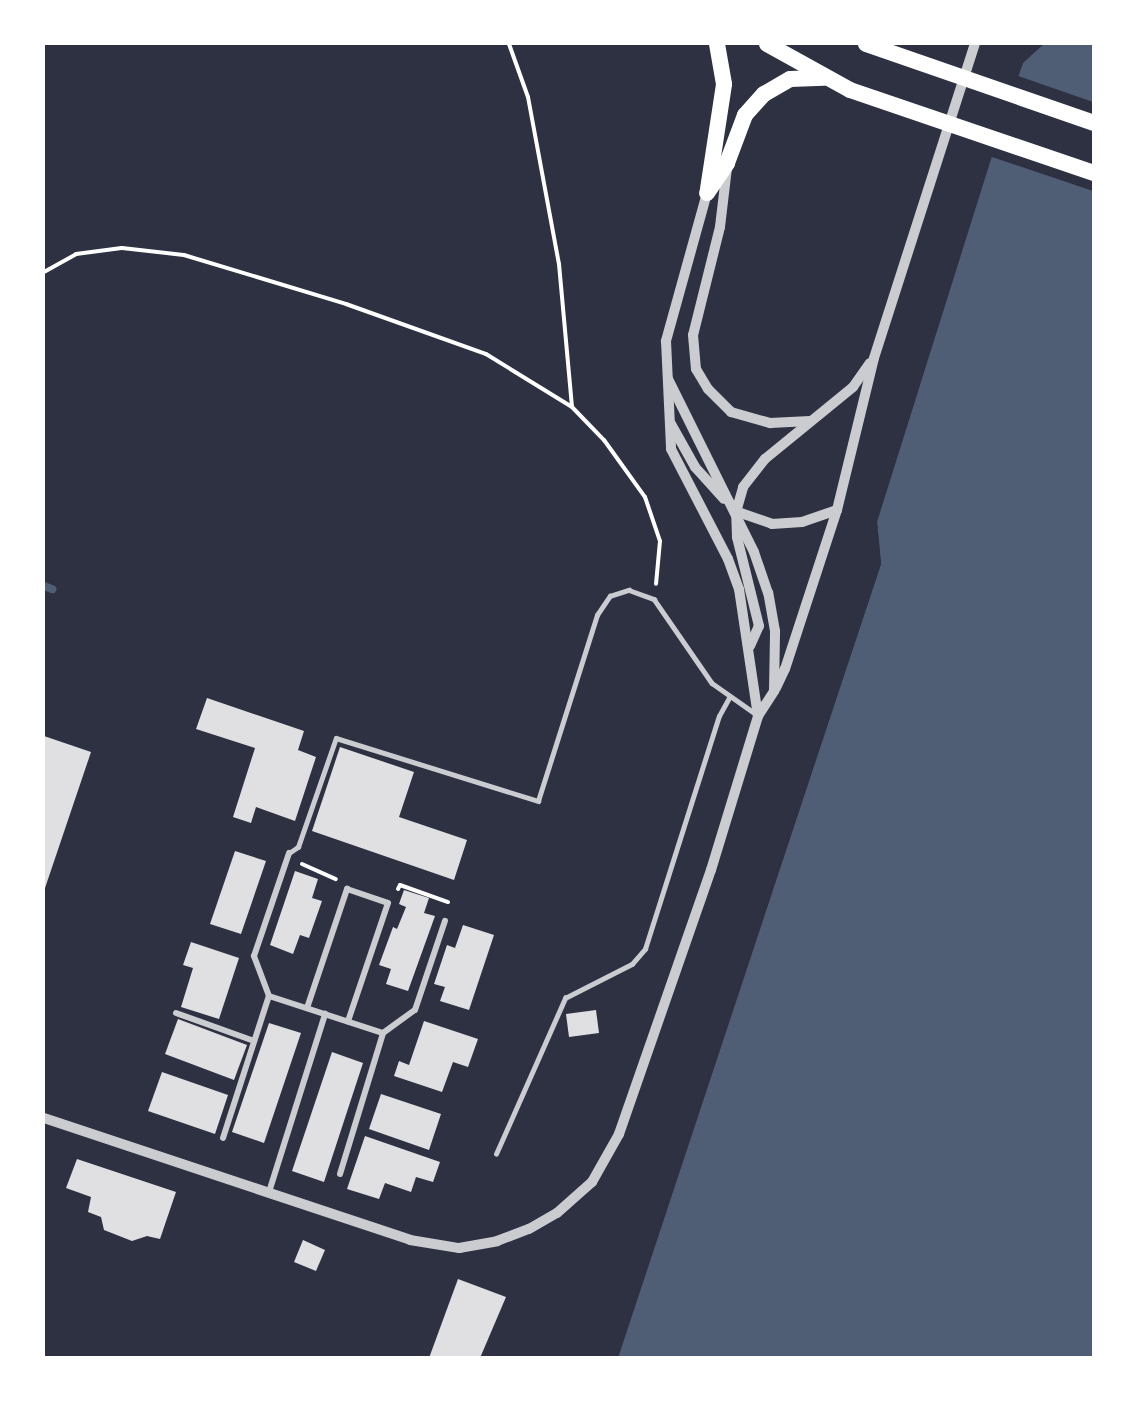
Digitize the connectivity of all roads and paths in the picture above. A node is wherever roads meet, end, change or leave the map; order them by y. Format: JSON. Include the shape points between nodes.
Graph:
{"nodes":[{"id":1,"x":509,"y":44,"type":"edge"},
{"id":2,"x":717,"y":44,"type":"edge"},
{"id":3,"x":767,"y":44,"type":"edge"},
{"id":4,"x":975,"y":44,"type":"edge"},
{"id":5,"x":869,"y":46,"type":"edge"},
{"id":6,"x":824,"y":78,"type":"junction"},
{"id":7,"x":1094,"y":123,"type":"edge"},
{"id":8,"x":727,"y":164,"type":"junction"},
{"id":9,"x":1094,"y":173,"type":"edge"},
{"id":10,"x":707,"y":193,"type":"junction"},
{"id":11,"x":44,"y":272,"type":"edge"},
{"id":12,"x":874,"y":358,"type":"junction"},
{"id":13,"x":668,"y":379,"type":"junction"},
{"id":14,"x":572,"y":407,"type":"junction"},
{"id":15,"x":670,"y":421,"type":"junction"},
{"id":16,"x":810,"y":421,"type":"junction"},
{"id":17,"x":837,"y":510,"type":"junction"},
{"id":18,"x":736,"y":512,"type":"junction"},
{"id":19,"x":654,"y":599,"type":"junction"},
{"id":20,"x":749,"y":648,"type":"junction"},
{"id":21,"x":774,"y":691,"type":"junction"},
{"id":22,"x":729,"y":698,"type":"junction"},
{"id":23,"x":758,"y":716,"type":"junction"},
{"id":24,"x":288,"y":856,"type":"junction"},
{"id":25,"x":347,"y":889,"type":"junction"},
{"id":26,"x":388,"y":903,"type":"junction"},
{"id":27,"x":445,"y":921,"type":"joint"},
{"id":28,"x":269,"y":996,"type":"junction"},
{"id":29,"x":307,"y":1008,"type":"junction"},
{"id":30,"x":176,"y":1013,"type":"dead end"},
{"id":31,"x":325,"y":1014,"type":"junction"},
{"id":32,"x":348,"y":1021,"type":"junction"},
{"id":33,"x":383,"y":1033,"type":"junction"},
{"id":34,"x":254,"y":1041,"type":"junction"},
{"id":35,"x":44,"y":1118,"type":"edge"},
{"id":36,"x":223,"y":1138,"type":"dead end"},
{"id":37,"x":496,"y":1154,"type":"dead end"},
{"id":38,"x":340,"y":1174,"type":"dead end"},
{"id":39,"x":269,"y":1192,"type":"junction"}],
"edges":[{"from":1,"to":14,"type":"path","via":[[528,97],[559,264]]},
{"from":2,"to":10,"type":"highway","via":[[724,84]]},
{"from":3,"to":6,"type":"highway"},
{"from":4,"to":12,"type":"street"},
{"from":5,"to":7,"type":"highway"},
{"from":6,"to":8,"type":"highway","via":[[790,79],[764,94],[745,115]]},
{"from":6,"to":9,"type":"highway"},
{"from":8,"to":10,"type":"highway"},
{"from":8,"to":16,"type":"street","via":[[720,227],[693,335],[696,369],[730,412],[770,423]]},
{"from":10,"to":13,"type":"street","via":[[666,341]]},
{"from":11,"to":14,"type":"path","via":[[76,254],[122,248],[184,255],[346,304],[486,354]]},
{"from":12,"to":16,"type":"street","via":[[853,387]]},
{"from":12,"to":17,"type":"street"},
{"from":13,"to":15,"type":"street"},
{"from":13,"to":18,"type":"street"},
{"from":14,"to":19,"type":"path","via":[[604,440],[645,497],[660,541]]},
{"from":15,"to":18,"type":"street","via":[[695,467]]},
{"from":15,"to":20,"type":"street","via":[[671,449],[728,559],[739,590]]},
{"from":16,"to":18,"type":"street","via":[[765,459],[743,487]]},
{"from":17,"to":18,"type":"street","via":[[802,522],[772,524]]},
{"from":17,"to":21,"type":"street","via":[[785,669]]},
{"from":18,"to":20,"type":"street","via":[[736,537],[759,626]]},
{"from":18,"to":21,"type":"street","via":[[768,593],[775,631]]},
{"from":19,"to":22,"type":"lane","via":[[712,683]]},
{"from":19,"to":24,"type":"lane","via":[[629,590],[610,596],[597,615],[538,801],[336,738],[298,847]]},
{"from":20,"to":23,"type":"street"},
{"from":21,"to":23,"type":"street"},
{"from":22,"to":23,"type":"lane"},
{"from":22,"to":37,"type":"lane","via":[[719,716],[645,949],[632,964],[566,998]]},
{"from":23,"to":39,"type":"street","via":[[711,870],[619,1134],[592,1182],[575,1199],[529,1229],[497,1241],[459,1248],[410,1240]]},
{"from":24,"to":25,"type":"path","via":[[332,875]]},
{"from":24,"to":28,"type":"street","via":[[254,956]]},
{"from":25,"to":26,"type":"street"},
{"from":25,"to":29,"type":"street"},
{"from":26,"to":27,"type":"path","via":[[400,885],[451,903]]},
{"from":26,"to":32,"type":"street"},
{"from":27,"to":33,"type":"street","via":[[415,1010]]},
{"from":28,"to":29,"type":"street"},
{"from":28,"to":34,"type":"street"},
{"from":29,"to":31,"type":"street"},
{"from":30,"to":34,"type":"street"},
{"from":31,"to":32,"type":"street"},
{"from":31,"to":39,"type":"street"},
{"from":32,"to":33,"type":"street"},
{"from":33,"to":38,"type":"street"},
{"from":34,"to":36,"type":"street"},
{"from":35,"to":39,"type":"street"}]}
